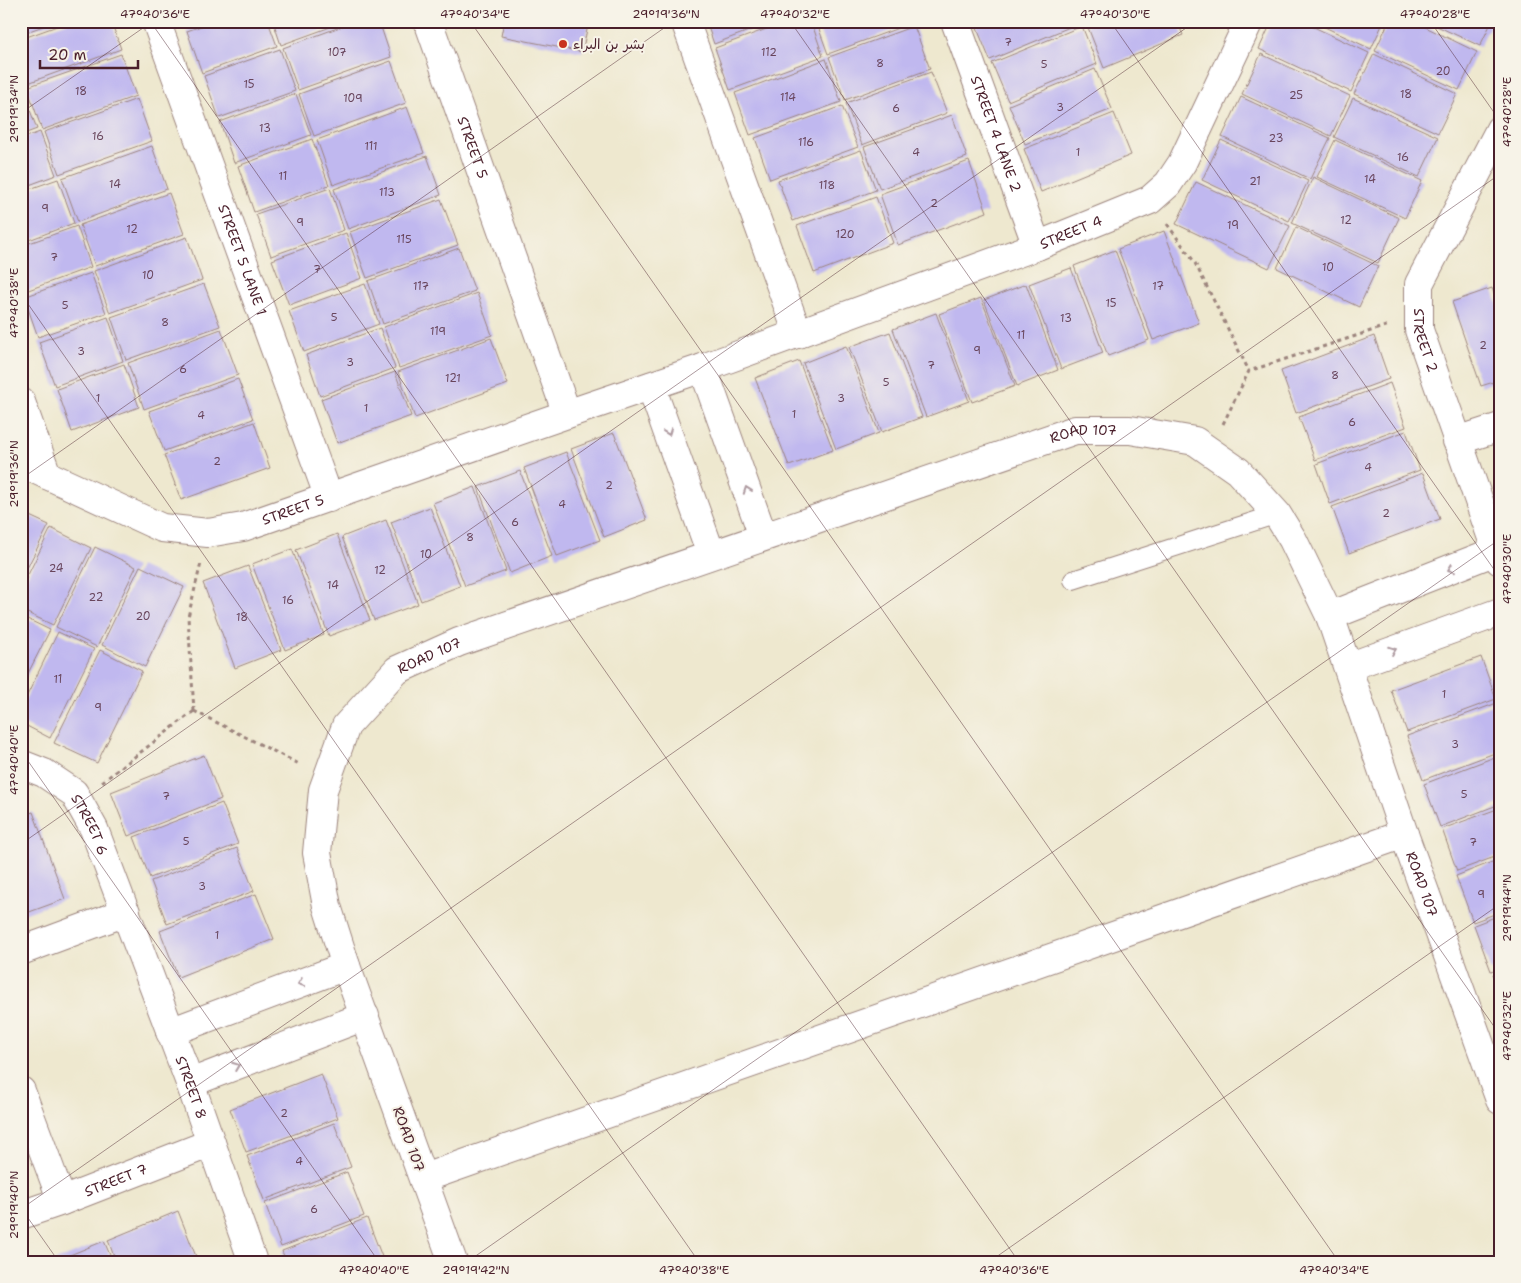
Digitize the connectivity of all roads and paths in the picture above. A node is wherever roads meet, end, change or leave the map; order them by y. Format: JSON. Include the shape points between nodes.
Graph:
{"nodes":[{"id":1,"x":156,"y":21,"type":"edge"},
{"id":2,"x":428,"y":21,"type":"edge"},
{"id":3,"x":685,"y":21,"type":"edge"},
{"id":4,"x":955,"y":21,"type":"edge"},
{"id":5,"x":1226,"y":21,"type":"edge"},
{"id":6,"x":1249,"y":21,"type":"edge"},
{"id":7,"x":1236,"y":49,"type":"junction"},
{"id":8,"x":1497,"y":139,"type":"edge"},
{"id":9,"x":1150,"y":200,"type":"junction"},
{"id":10,"x":1037,"y":246,"type":"junction"},
{"id":11,"x":1418,"y":315,"type":"junction"},
{"id":12,"x":798,"y":334,"type":"junction"},
{"id":13,"x":703,"y":368,"type":"junction"},
{"id":14,"x":1250,"y":372,"type":"junction"},
{"id":15,"x":651,"y":386,"type":"junction"},
{"id":16,"x":21,"y":402,"type":"edge"},
{"id":17,"x":567,"y":414,"type":"junction"},
{"id":18,"x":1500,"y":427,"type":"edge"},
{"id":19,"x":1457,"y":441,"type":"junction"},
{"id":20,"x":1209,"y":451,"type":"junction"},
{"id":21,"x":21,"y":463,"type":"edge"},
{"id":22,"x":47,"y":475,"type":"junction"},
{"id":23,"x":328,"y":498,"type":"junction"},
{"id":24,"x":1277,"y":514,"type":"junction"},
{"id":25,"x":208,"y":533,"type":"junction"},
{"id":26,"x":763,"y":536,"type":"junction"},
{"id":27,"x":711,"y":554,"type":"junction"},
{"id":28,"x":1498,"y":556,"type":"edge"},
{"id":29,"x":1073,"y":580,"type":"dead end"},
{"id":30,"x":1500,"y":612,"type":"edge"},
{"id":31,"x":1330,"y":616,"type":"junction"},
{"id":32,"x":1348,"y":667,"type":"junction"},
{"id":33,"x":194,"y":711,"type":"junction"},
{"id":34,"x":21,"y":764,"type":"edge"},
{"id":35,"x":328,"y":778,"type":"junction"},
{"id":36,"x":78,"y":801,"type":"junction"},
{"id":37,"x":1404,"y":834,"type":"junction"},
{"id":38,"x":126,"y":912,"type":"junction"},
{"id":39,"x":21,"y":951,"type":"edge"},
{"id":40,"x":346,"y":966,"type":"junction"},
{"id":41,"x":365,"y":1016,"type":"junction"},
{"id":42,"x":170,"y":1032,"type":"junction"},
{"id":43,"x":190,"y":1083,"type":"junction"},
{"id":44,"x":21,"y":1091,"type":"edge"},
{"id":45,"x":1500,"y":1100,"type":"edge"},
{"id":46,"x":211,"y":1143,"type":"junction"},
{"id":47,"x":424,"y":1178,"type":"junction"},
{"id":48,"x":62,"y":1201,"type":"junction"},
{"id":49,"x":21,"y":1215,"type":"edge"},
{"id":50,"x":253,"y":1262,"type":"edge"},
{"id":51,"x":453,"y":1262,"type":"edge"}],
"edges":[{"from":1,"to":23,"type":"street","name":"STREET 5 LANE 1"},
{"from":2,"to":17,"type":"street","name":"STREET 5"},
{"from":3,"to":12,"type":"street"},
{"from":4,"to":10,"type":"street","name":"STREET 4 LANE 2"},
{"from":5,"to":7,"type":"street"},
{"from":6,"to":7,"type":"street","name":"STREET 4"},
{"from":7,"to":9,"type":"street","name":"STREET 4","via":[[1182,163],[1168,184]]},
{"from":8,"to":11,"type":"street","name":"STREET 2","via":[[1419,284]]},
{"from":9,"to":10,"type":"street","name":"STREET 4"},
{"from":9,"to":14,"type":"path","via":[[1195,263]]},
{"from":10,"to":12,"type":"street","name":"STREET 4"},
{"from":11,"to":14,"type":"path"},
{"from":11,"to":19,"type":"street","name":"STREET 2","via":[[1419,330]]},
{"from":12,"to":13,"type":"street","name":"STREET 4"},
{"from":13,"to":15,"type":"street","name":"STREET 4"},
{"from":26,"to":13,"type":"street","one_way":true},
{"from":14,"to":20,"type":"path"},
{"from":15,"to":17,"type":"street","name":"STREET 5"},
{"from":15,"to":27,"type":"street","one_way":true},
{"from":16,"to":22,"type":"street"},
{"from":17,"to":23,"type":"street","name":"STREET 5"},
{"from":18,"to":19,"type":"street"},
{"from":19,"to":28,"type":"street","name":"STREET 2"},
{"from":20,"to":24,"type":"street","name":"ROAD 107","via":[[1238,471]]},
{"from":20,"to":26,"type":"street","name":"ROAD 107","via":[[1195,441],[1130,430],[1075,430]]},
{"from":21,"to":22,"type":"street","name":"STREET 5"},
{"from":22,"to":25,"type":"street","name":"STREET 5","via":[[162,528]]},
{"from":23,"to":25,"type":"street","name":"STREET 5","via":[[243,527]]},
{"from":24,"to":29,"type":"lane"},
{"from":24,"to":31,"type":"street","name":"ROAD 107","via":[[1305,562]]},
{"from":25,"to":33,"type":"path","via":[[188,617]]},
{"from":26,"to":27,"type":"street","name":"ROAD 107"},
{"from":27,"to":35,"type":"street","name":"ROAD 107","via":[[459,642],[397,670],[346,726]]},
{"from":28,"to":31,"type":"street","one_way":true},
{"from":32,"to":30,"type":"street","one_way":true},
{"from":31,"to":32,"type":"street","name":"ROAD 107"},
{"from":32,"to":37,"type":"street","name":"ROAD 107"},
{"from":33,"to":35,"type":"path"},
{"from":33,"to":36,"type":"path"},
{"from":34,"to":36,"type":"street","name":"STREET 6","via":[[44,773],[74,793]]},
{"from":35,"to":40,"type":"street","name":"ROAD 107","via":[[323,790],[317,853],[327,906]]},
{"from":36,"to":38,"type":"street","name":"STREET 6","via":[[94,829]]},
{"from":37,"to":45,"type":"street","name":"ROAD 107"},
{"from":37,"to":47,"type":"street"},
{"from":38,"to":39,"type":"street"},
{"from":38,"to":42,"type":"street","name":"STREET 8"},
{"from":40,"to":41,"type":"street","name":"ROAD 107"},
{"from":40,"to":42,"type":"street","one_way":true},
{"from":43,"to":41,"type":"street","one_way":true},
{"from":41,"to":47,"type":"street","name":"ROAD 107"},
{"from":42,"to":43,"type":"street","name":"STREET 8"},
{"from":43,"to":46,"type":"street","name":"STREET 8"},
{"from":44,"to":48,"type":"street"},
{"from":46,"to":48,"type":"street","name":"STREET 7"},
{"from":46,"to":50,"type":"street","name":"STREET 8"},
{"from":47,"to":51,"type":"street","name":"ROAD 107"},
{"from":48,"to":49,"type":"street","name":"STREET 7"}]}
